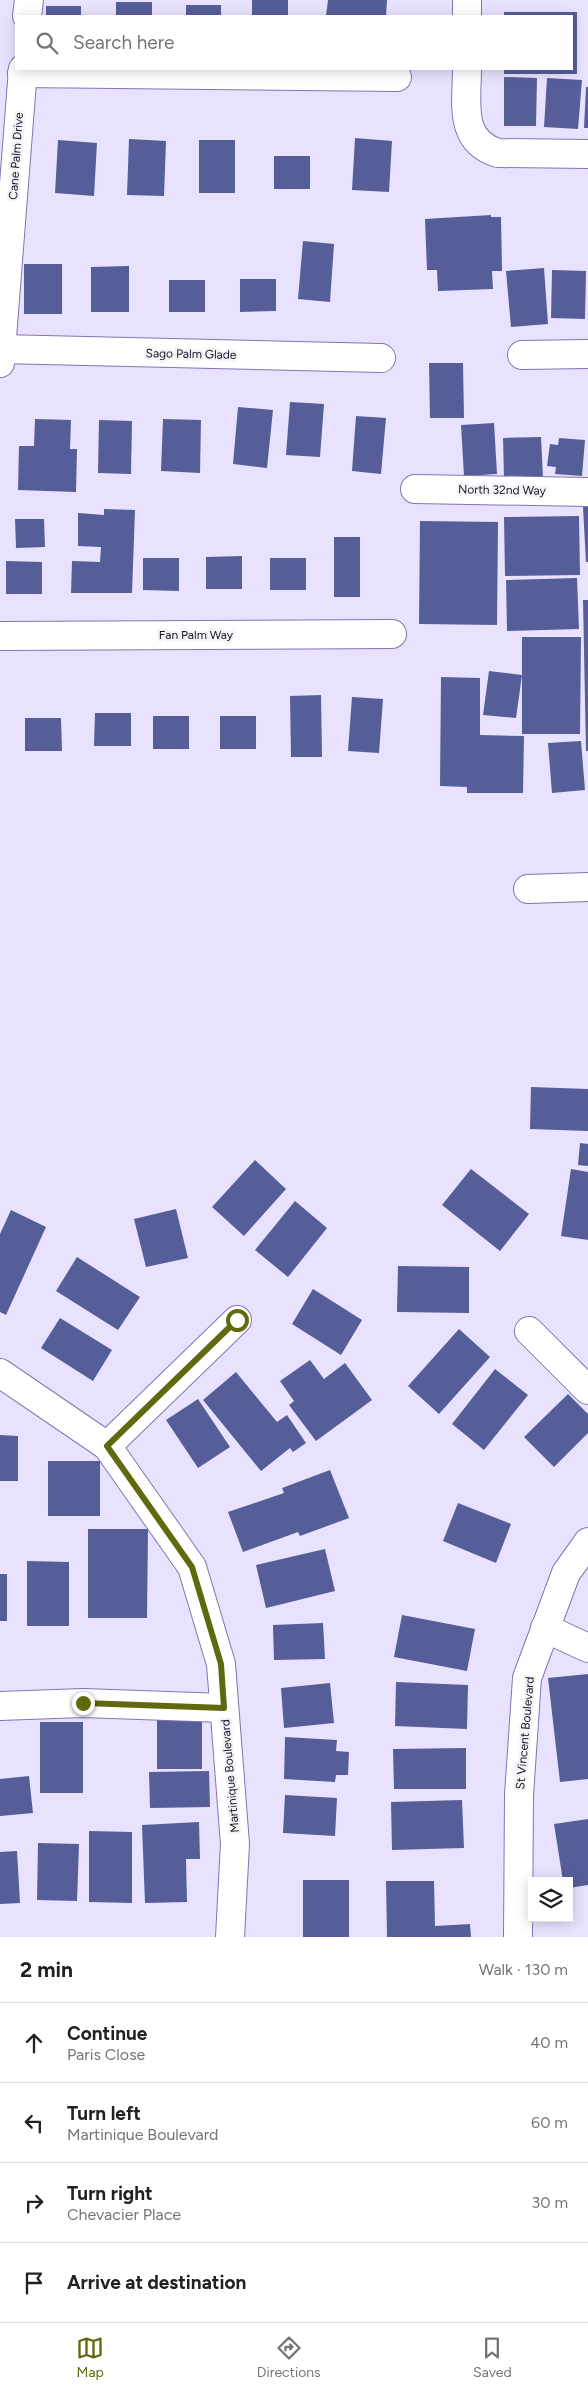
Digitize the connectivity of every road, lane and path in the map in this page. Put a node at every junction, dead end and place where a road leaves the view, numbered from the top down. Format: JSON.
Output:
{"nodes":[{"id":1,"x":29,"y":0,"type":"edge"},
{"id":2,"x":467,"y":0,"type":"edge"},
{"id":3,"x":27,"y":15,"type":"edge"},
{"id":4,"x":467,"y":15,"type":"edge"},
{"id":5,"x":467,"y":70,"type":"edge"},
{"id":6,"x":22,"y":71,"type":"edge"},
{"id":7,"x":397,"y":78,"type":"dead end"},
{"id":8,"x":588,"y":154,"type":"edge"},
{"id":9,"x":588,"y":354,"type":"edge"},
{"id":10,"x":522,"y":355,"type":"dead end"},
{"id":11,"x":1,"y":356,"type":"edge"},
{"id":12,"x":381,"y":358,"type":"dead end"},
{"id":13,"x":416,"y":489,"type":"dead end"},
{"id":14,"x":588,"y":492,"type":"edge"},
{"id":15,"x":392,"y":634,"type":"dead end"},
{"id":16,"x":0,"y":636,"type":"edge"},
{"id":17,"x":588,"y":887,"type":"edge"},
{"id":18,"x":528,"y":889,"type":"dead end"},
{"id":19,"x":237,"y":1320,"type":"dead end"},
{"id":20,"x":529,"y":1331,"type":"dead end"},
{"id":21,"x":0,"y":1373,"type":"edge"},
{"id":22,"x":588,"y":1390,"type":"edge"},
{"id":23,"x":107,"y":1446,"type":"junction"},
{"id":24,"x":588,"y":1542,"type":"edge"},
{"id":25,"x":545,"y":1628,"type":"junction"},
{"id":26,"x":588,"y":1648,"type":"edge"},
{"id":27,"x":0,"y":1706,"type":"edge"},
{"id":28,"x":224,"y":1708,"type":"junction"},
{"id":29,"x":230,"y":1937,"type":"edge"},
{"id":30,"x":518,"y":1937,"type":"edge"}],
"edges":[{"from":1,"to":3,"type":"street"},
{"from":2,"to":4,"type":"street"},
{"from":5,"to":8,"type":"street"},
{"from":6,"to":7,"type":"street"},
{"from":6,"to":11,"type":"street","name":"Cane Palm Drive"},
{"from":9,"to":10,"type":"street"},
{"from":11,"to":12,"type":"street","name":"Sago Palm Glade"},
{"from":13,"to":14,"type":"street","name":"North 32nd Way"},
{"from":15,"to":16,"type":"street","name":"Fan Palm Way"},
{"from":17,"to":18,"type":"street"},
{"from":19,"to":23,"type":"street"},
{"from":20,"to":22,"type":"street"},
{"from":21,"to":23,"type":"street","name":"Martinique Boulevard"},
{"from":23,"to":28,"type":"street","name":"Martinique Boulevard"},
{"from":24,"to":25,"type":"street","name":"St Vincent Boulevard"},
{"from":25,"to":26,"type":"street"},
{"from":25,"to":30,"type":"street","name":"St Vincent Boulevard"},
{"from":27,"to":28,"type":"street"},
{"from":28,"to":29,"type":"street","name":"Martinique Boulevard"}]}
